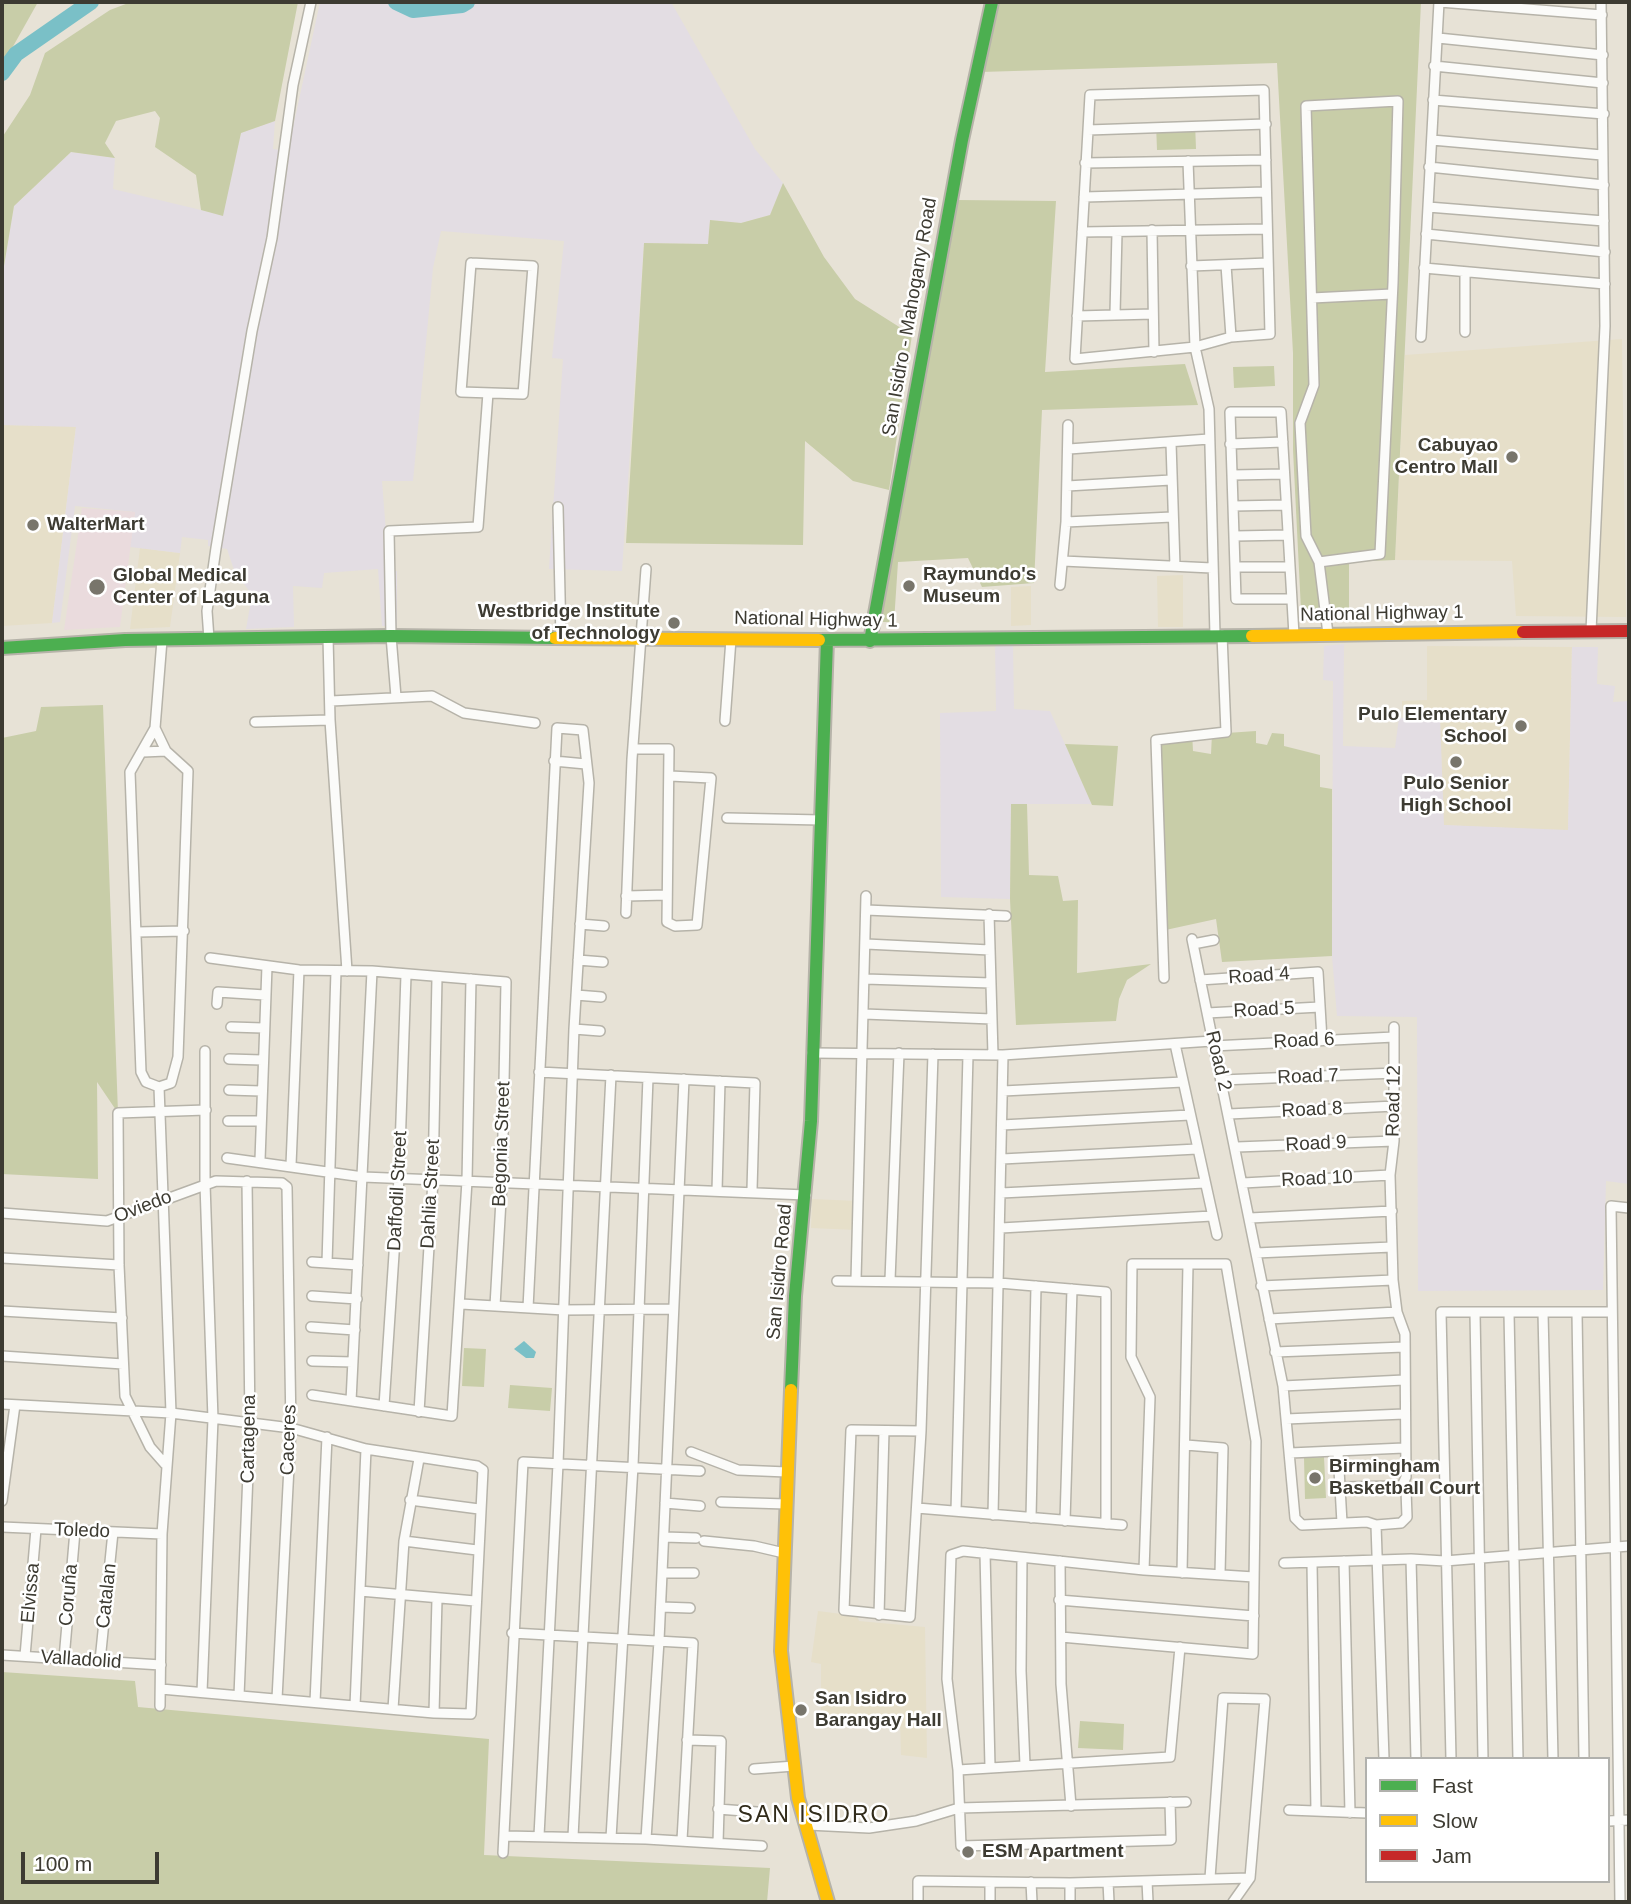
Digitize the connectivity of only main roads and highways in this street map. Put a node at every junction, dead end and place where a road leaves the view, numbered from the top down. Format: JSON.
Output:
{"nodes":[{"id":1,"x":992,"y":2,"type":"edge"},
{"id":2,"x":1629,"y":631,"type":"edge"},
{"id":3,"x":827,"y":640,"type":"junction"},
{"id":4,"x":870,"y":641,"type":"junction"},
{"id":5,"x":2,"y":648,"type":"edge"},
{"id":6,"x":828,"y":1902,"type":"edge"}],
"edges":[{"from":1,"to":4,"type":"main road","name":"San Isidro - Mahogany Road"},
{"from":2,"to":4,"type":"main road","name":"National Highway 1"},
{"from":3,"to":4,"type":"main road","name":"National Highway 1"},
{"from":3,"to":5,"type":"main road","name":"National Highway 1"},
{"from":3,"to":6,"type":"main road","name":"San Isidro Road"}]}
